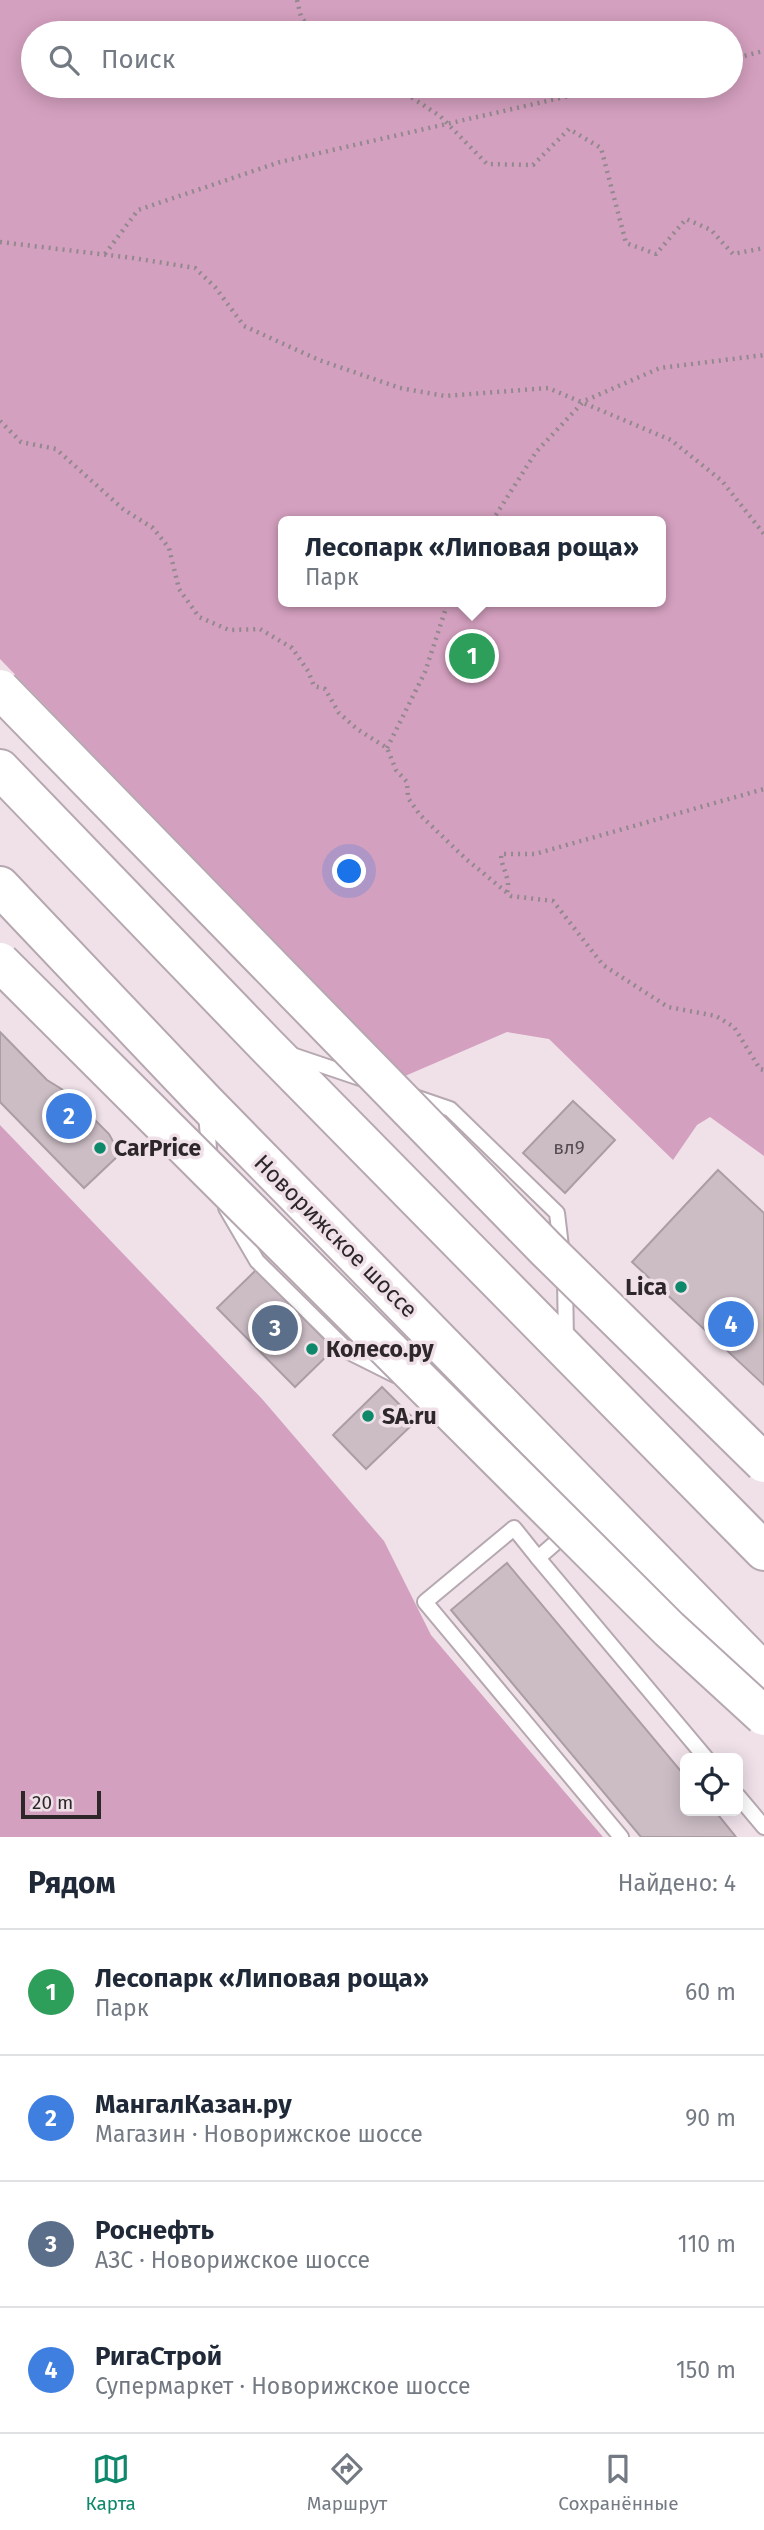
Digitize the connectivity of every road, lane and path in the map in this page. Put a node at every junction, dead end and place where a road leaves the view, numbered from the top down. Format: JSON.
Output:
{"nodes":[{"id":1,"x":297,"y":0,"type":"edge"},
{"id":2,"x":304,"y":21,"type":"edge"},
{"id":3,"x":764,"y":51,"type":"edge"},
{"id":4,"x":743,"y":56,"type":"edge"},
{"id":5,"x":412,"y":98,"type":"edge"},
{"id":6,"x":561,"y":98,"type":"edge"},
{"id":7,"x":447,"y":124,"type":"junction"},
{"id":8,"x":0,"y":242,"type":"edge"},
{"id":9,"x":764,"y":248,"type":"edge"},
{"id":10,"x":105,"y":254,"type":"junction"},
{"id":11,"x":764,"y":355,"type":"edge"},
{"id":12,"x":584,"y":401,"type":"junction"},
{"id":13,"x":0,"y":421,"type":"edge"},
{"id":14,"x":495,"y":516,"type":"edge"},
{"id":15,"x":764,"y":534,"type":"edge"},
{"id":16,"x":446,"y":607,"type":"edge"},
{"id":17,"x":0,"y":688,"type":"edge"},
{"id":18,"x":387,"y":748,"type":"junction"},
{"id":19,"x":0,"y":769,"type":"edge"},
{"id":20,"x":764,"y":789,"type":"edge"},
{"id":21,"x":0,"y":886,"type":"edge"},
{"id":22,"x":507,"y":892,"type":"junction"},
{"id":23,"x":0,"y":962,"type":"edge"},
{"id":24,"x":266,"y":1045,"type":"junction"},
{"id":25,"x":764,"y":1070,"type":"edge"},
{"id":26,"x":205,"y":1102,"type":"junction"},
{"id":27,"x":566,"y":1350,"type":"junction"},
{"id":28,"x":511,"y":1414,"type":"junction"},
{"id":29,"x":764,"y":1464,"type":"edge"},
{"id":30,"x":590,"y":1511,"type":"junction"},
{"id":31,"x":764,"y":1551,"type":"edge"},
{"id":32,"x":538,"y":1558,"type":"junction"},
{"id":33,"x":716,"y":1626,"type":"junction"},
{"id":34,"x":764,"y":1673,"type":"edge"},
{"id":35,"x":764,"y":1685,"type":"edge"},
{"id":36,"x":764,"y":1716,"type":"edge"},
{"id":37,"x":702,"y":1753,"type":"edge"},
{"id":38,"x":743,"y":1802,"type":"edge"},
{"id":39,"x":764,"y":1827,"type":"edge"},
{"id":40,"x":621,"y":1837,"type":"edge"}],
"edges":[{"from":1,"to":2,"type":"path"},
{"from":3,"to":4,"type":"path"},
{"from":5,"to":7,"type":"path"},
{"from":6,"to":7,"type":"path"},
{"from":7,"to":9,"type":"path"},
{"from":7,"to":10,"type":"path"},
{"from":8,"to":10,"type":"path"},
{"from":10,"to":12,"type":"path"},
{"from":11,"to":12,"type":"path"},
{"from":12,"to":14,"type":"path"},
{"from":12,"to":15,"type":"path"},
{"from":13,"to":18,"type":"path"},
{"from":16,"to":18,"type":"path"},
{"from":17,"to":29,"type":"highway","bridge":true},
{"from":18,"to":22,"type":"path"},
{"from":19,"to":24,"type":"highway"},
{"from":20,"to":22,"type":"path"},
{"from":21,"to":26,"type":"highway","name":"Новорижское шоссе"},
{"from":22,"to":25,"type":"path"},
{"from":23,"to":36,"type":"highway","bridge":true},
{"from":24,"to":27,"type":"highway"},
{"from":24,"to":27,"type":"lane"},
{"from":26,"to":28,"type":"highway","name":"Новорижское шоссе"},
{"from":26,"to":28,"type":"lane"},
{"from":27,"to":31,"type":"highway"},
{"from":28,"to":30,"type":"highway","name":"Новорижское шоссе"},
{"from":30,"to":32,"type":"lane"},
{"from":30,"to":33,"type":"highway","name":"Новорижское шоссе"},
{"from":32,"to":37,"type":"lane"},
{"from":32,"to":40,"type":"lane"},
{"from":33,"to":34,"type":"highway","name":"Новорижское шоссе"},
{"from":33,"to":35,"type":"highway"},
{"from":38,"to":39,"type":"lane"}]}
